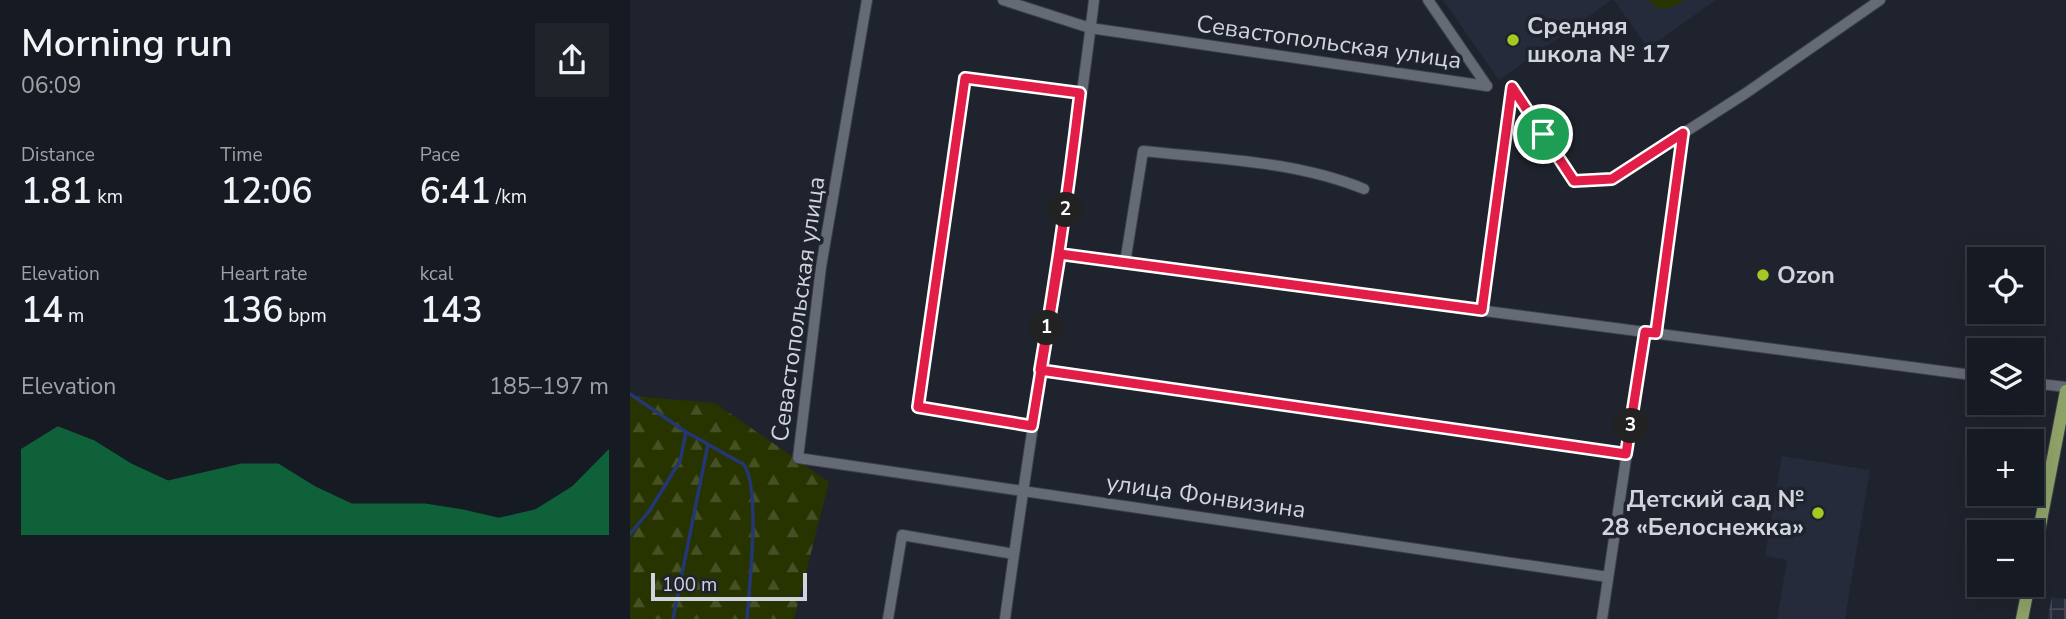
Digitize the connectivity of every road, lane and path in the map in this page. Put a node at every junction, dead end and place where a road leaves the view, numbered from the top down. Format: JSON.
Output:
{"nodes":[{"id":1,"x":867,"y":0,"type":"edge"},
{"id":2,"x":1003,"y":0,"type":"edge"},
{"id":3,"x":1094,"y":0,"type":"edge"},
{"id":4,"x":1428,"y":0,"type":"edge"},
{"id":5,"x":1880,"y":0,"type":"edge"},
{"id":6,"x":1090,"y":28,"type":"junction"},
{"id":7,"x":1080,"y":93,"type":"junction"},
{"id":8,"x":1683,"y":133,"type":"junction"},
{"id":9,"x":1364,"y":189,"type":"dead end"},
{"id":10,"x":1060,"y":254,"type":"junction"},
{"id":11,"x":1125,"y":263,"type":"junction"},
{"id":12,"x":1482,"y":310,"type":"junction"},
{"id":13,"x":1651,"y":332,"type":"junction"},
{"id":14,"x":1040,"y":370,"type":"junction"},
{"id":15,"x":1967,"y":374,"type":"edge"},
{"id":16,"x":2044,"y":385,"type":"edge"},
{"id":17,"x":2066,"y":389,"type":"edge"},
{"id":18,"x":1032,"y":426,"type":"junction"},
{"id":19,"x":1626,"y":454,"type":"junction"},
{"id":20,"x":798,"y":457,"type":"joint"},
{"id":21,"x":1023,"y":491,"type":"junction"},
{"id":22,"x":2041,"y":520,"type":"edge"},
{"id":23,"x":1014,"y":554,"type":"junction"},
{"id":24,"x":1608,"y":577,"type":"junction"},
{"id":25,"x":2026,"y":597,"type":"edge"},
{"id":26,"x":888,"y":619,"type":"edge"},
{"id":27,"x":1005,"y":619,"type":"edge"},
{"id":28,"x":1602,"y":619,"type":"edge"},
{"id":29,"x":2022,"y":619,"type":"edge"}],
"edges":[{"from":1,"to":20,"type":"street","name":"Севастопольская улица"},
{"from":2,"to":6,"type":"street","name":"Севастопольская улица"},
{"from":3,"to":6,"type":"street"},
{"from":4,"to":6,"type":"street","name":"Севастопольская улица"},
{"from":5,"to":8,"type":"street"},
{"from":6,"to":7,"type":"street"},
{"from":7,"to":10,"type":"street"},
{"from":7,"to":18,"type":"street"},
{"from":8,"to":12,"type":"street"},
{"from":8,"to":13,"type":"street"},
{"from":9,"to":11,"type":"street"},
{"from":10,"to":11,"type":"street"},
{"from":10,"to":14,"type":"street"},
{"from":11,"to":12,"type":"street"},
{"from":12,"to":13,"type":"street"},
{"from":13,"to":15,"type":"street"},
{"from":13,"to":19,"type":"street"},
{"from":14,"to":18,"type":"street"},
{"from":14,"to":19,"type":"street"},
{"from":16,"to":17,"type":"street"},
{"from":17,"to":22,"type":"main road"},
{"from":18,"to":21,"type":"street"},
{"from":19,"to":24,"type":"street"},
{"from":20,"to":21,"type":"street","name":"улица Фонвизина"},
{"from":21,"to":23,"type":"street"},
{"from":21,"to":24,"type":"street","name":"улица Фонвизина"},
{"from":23,"to":26,"type":"street"},
{"from":23,"to":27,"type":"street"},
{"from":24,"to":28,"type":"street"},
{"from":25,"to":29,"type":"main road"}]}
